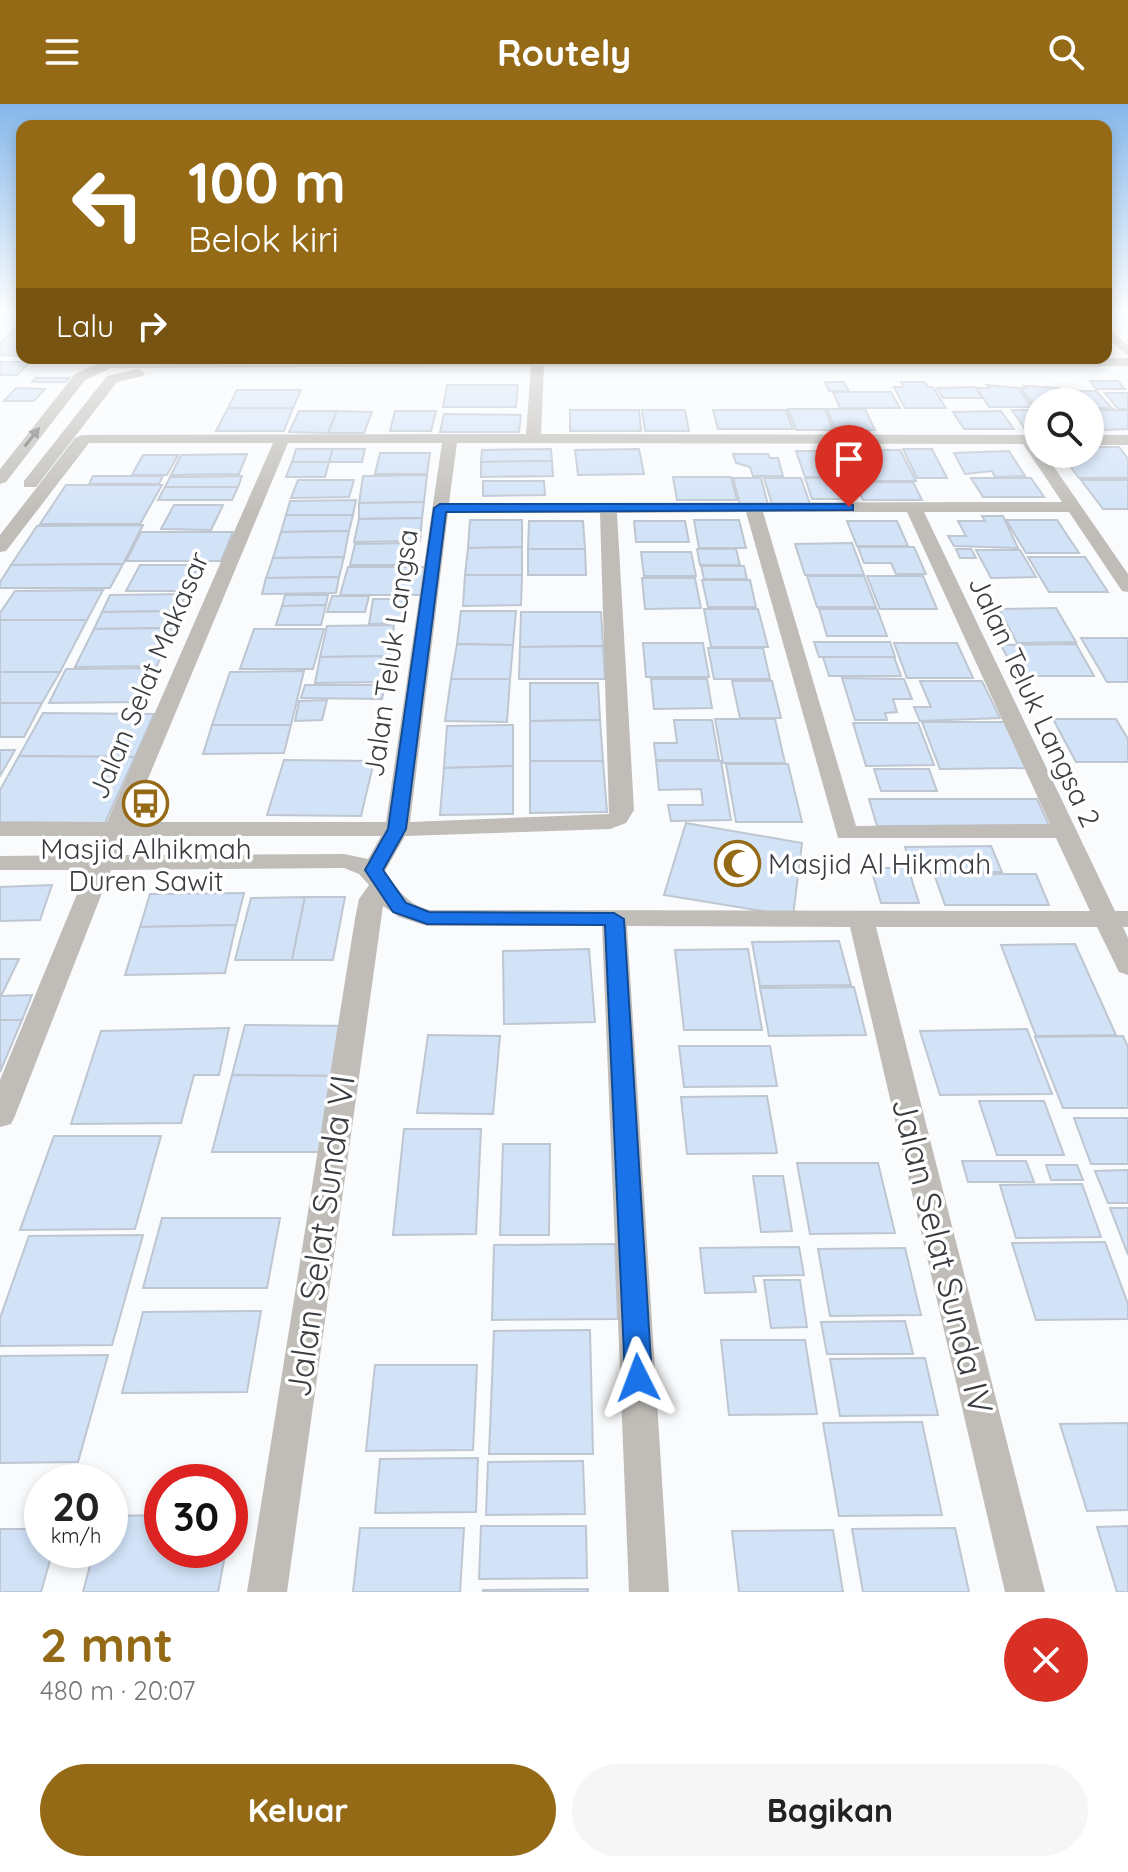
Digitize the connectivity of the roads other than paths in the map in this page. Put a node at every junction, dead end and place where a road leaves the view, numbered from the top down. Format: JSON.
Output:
{"nodes":[{"id":1,"x":79,"y":378,"type":"edge"},
{"id":2,"x":113,"y":378,"type":"edge"},
{"id":3,"x":537,"y":378,"type":"edge"},
{"id":4,"x":283,"y":437,"type":"junction"},
{"id":5,"x":450,"y":437,"type":"junction"},
{"id":6,"x":533,"y":437,"type":"junction"},
{"id":7,"x":1024,"y":440,"type":"edge"},
{"id":8,"x":1104,"y":440,"type":"edge"},
{"id":9,"x":1128,"y":440,"type":"edge"},
{"id":10,"x":1049,"y":468,"type":"edge"},
{"id":11,"x":0,"y":481,"type":"edge"},
{"id":12,"x":30,"y":484,"type":"junction"},
{"id":13,"x":48,"y":485,"type":"junction"},
{"id":14,"x":913,"y":507,"type":"junction"},
{"id":15,"x":1072,"y":507,"type":"junction"},
{"id":16,"x":440,"y":508,"type":"junction"},
{"id":17,"x":608,"y":508,"type":"junction"},
{"id":18,"x":753,"y":508,"type":"junction"},
{"id":19,"x":0,"y":547,"type":"edge"},
{"id":20,"x":1128,"y":587,"type":"edge"},
{"id":21,"x":116,"y":828,"type":"junction"},
{"id":22,"x":0,"y":829,"type":"edge"},
{"id":23,"x":397,"y":829,"type":"junction"},
{"id":24,"x":1065,"y":831,"type":"junction"},
{"id":25,"x":103,"y":862,"type":"junction"},
{"id":26,"x":0,"y":863,"type":"edge"},
{"id":27,"x":378,"y":877,"type":"junction"},
{"id":28,"x":614,"y":919,"type":"junction"},
{"id":29,"x":861,"y":919,"type":"junction"},
{"id":30,"x":1117,"y":919,"type":"edge"},
{"id":31,"x":1128,"y":966,"type":"edge"},
{"id":32,"x":0,"y":1116,"type":"edge"},
{"id":33,"x":267,"y":1592,"type":"edge"},
{"id":34,"x":649,"y":1592,"type":"edge"},
{"id":35,"x":1025,"y":1592,"type":"edge"}],
"edges":[{"from":11,"to":1,"type":"street","one_way":true},
{"from":2,"to":12,"type":"street"},
{"from":3,"to":6,"type":"street"},
{"from":4,"to":5,"type":"street"},
{"from":4,"to":13,"type":"street"},
{"from":4,"to":21,"type":"street","name":"Jalan Selat Makasar"},
{"from":5,"to":6,"type":"street"},
{"from":5,"to":16,"type":"street","name":"Jalan Teluk Langsa"},
{"from":6,"to":7,"type":"street"},
{"from":8,"to":9,"type":"street"},
{"from":10,"to":15,"type":"street"},
{"from":11,"to":12,"type":"street"},
{"from":12,"to":13,"type":"street"},
{"from":13,"to":19,"type":"street"},
{"from":14,"to":15,"type":"street"},
{"from":14,"to":18,"type":"street"},
{"from":14,"to":24,"type":"street","name":"Jalan Teluk Langsa 2"},
{"from":15,"to":20,"type":"street"},
{"from":16,"to":17,"type":"street"},
{"from":16,"to":23,"type":"street","name":"Jalan Teluk Langsa"},
{"from":17,"to":18,"type":"street"},
{"from":17,"to":23,"type":"street"},
{"from":18,"to":24,"type":"street"},
{"from":21,"to":22,"type":"street"},
{"from":21,"to":23,"type":"street"},
{"from":21,"to":25,"type":"street","name":"Jalan Selat Makasar"},
{"from":23,"to":27,"type":"street","name":"Jalan Teluk Langsa"},
{"from":24,"to":30,"type":"street","name":"Jalan Teluk Langsa 2"},
{"from":25,"to":26,"type":"street"},
{"from":25,"to":27,"type":"street"},
{"from":25,"to":32,"type":"street","name":"Jalan Selat Makasar"},
{"from":27,"to":28,"type":"street"},
{"from":27,"to":33,"type":"street","name":"Jalan Selat Sunda VI"},
{"from":28,"to":29,"type":"street"},
{"from":28,"to":34,"type":"street"},
{"from":29,"to":30,"type":"street"},
{"from":29,"to":35,"type":"street","name":"Jalan Selat Sunda IV"},
{"from":30,"to":31,"type":"street","name":"Jalan Teluk Langsa 2"}]}
